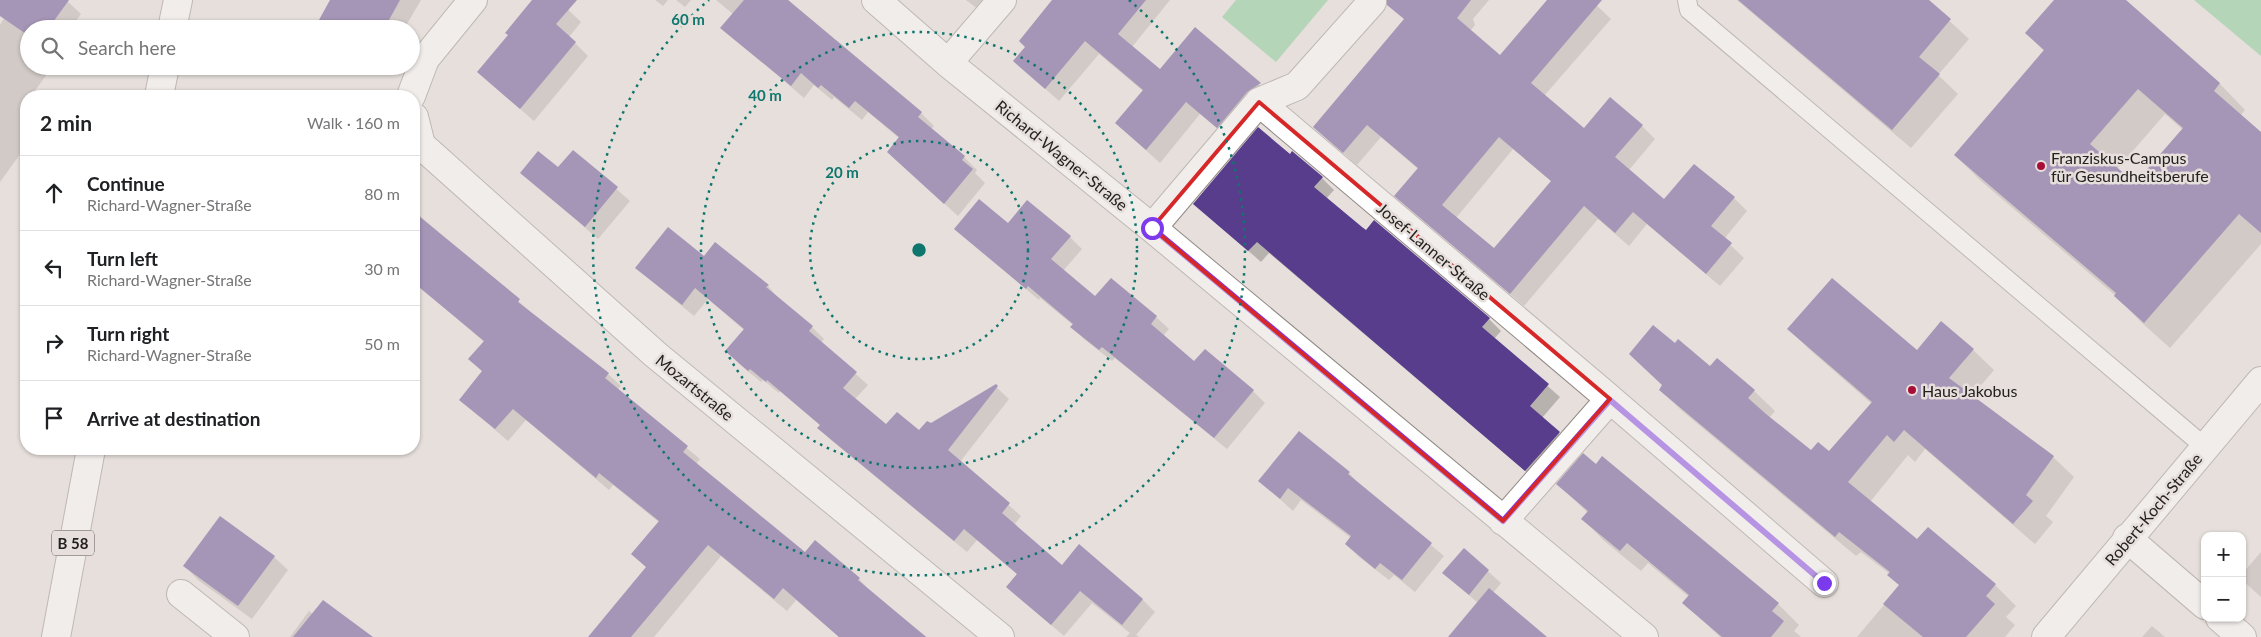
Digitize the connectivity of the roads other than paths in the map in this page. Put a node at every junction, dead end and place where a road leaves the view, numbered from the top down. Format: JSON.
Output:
{"nodes":[{"id":1,"x":178,"y":0,"type":"edge"},
{"id":2,"x":473,"y":0,"type":"edge"},
{"id":3,"x":876,"y":0,"type":"edge"},
{"id":4,"x":1002,"y":0,"type":"edge"},
{"id":5,"x":1370,"y":0,"type":"edge"},
{"id":6,"x":1686,"y":0,"type":"edge"},
{"id":7,"x":174,"y":20,"type":"edge"},
{"id":8,"x":948,"y":63,"type":"junction"},
{"id":9,"x":420,"y":71,"type":"edge"},
{"id":10,"x":163,"y":75,"type":"edge"},
{"id":11,"x":419,"y":75,"type":"edge"},
{"id":12,"x":160,"y":90,"type":"edge"},
{"id":13,"x":412,"y":90,"type":"edge"},
{"id":14,"x":1259,"y":102,"type":"junction"},
{"id":15,"x":420,"y":141,"type":"edge"},
{"id":16,"x":1152,"y":228,"type":"junction"},
{"id":17,"x":2261,"y":381,"type":"edge"},
{"id":18,"x":1610,"y":400,"type":"junction"},
{"id":19,"x":2205,"y":448,"type":"junction"},
{"id":20,"x":90,"y":455,"type":"edge"},
{"id":21,"x":1503,"y":521,"type":"junction"},
{"id":22,"x":2127,"y":538,"type":"junction"},
{"id":23,"x":1824,"y":583,"type":"dead end"},
{"id":24,"x":181,"y":594,"type":"dead end"},
{"id":25,"x":2201,"y":602,"type":"edge"},
{"id":26,"x":2225,"y":622,"type":"edge"},
{"id":27,"x":56,"y":637,"type":"edge"},
{"id":28,"x":235,"y":637,"type":"edge"},
{"id":29,"x":1000,"y":637,"type":"edge"},
{"id":30,"x":1644,"y":637,"type":"edge"},
{"id":31,"x":2046,"y":637,"type":"edge"},
{"id":32,"x":2242,"y":637,"type":"edge"}],
"edges":[{"from":1,"to":7,"type":"street"},
{"from":2,"to":9,"type":"street"},
{"from":3,"to":8,"type":"street","name":"Richard-Wagner-Straße"},
{"from":4,"to":8,"type":"street"},
{"from":5,"to":14,"type":"street"},
{"from":6,"to":19,"type":"lane"},
{"from":8,"to":16,"type":"street","name":"Richard-Wagner-Straße"},
{"from":10,"to":12,"type":"street"},
{"from":11,"to":13,"type":"street"},
{"from":14,"to":16,"type":"street"},
{"from":14,"to":18,"type":"street","name":"Josef-Lanner-Straße"},
{"from":15,"to":29,"type":"street","name":"Mozartstraße"},
{"from":16,"to":21,"type":"street","name":"Richard-Wagner-Straße"},
{"from":17,"to":19,"type":"street","name":"Robert-Koch-Straße"},
{"from":18,"to":21,"type":"street"},
{"from":18,"to":23,"type":"street"},
{"from":19,"to":22,"type":"street","name":"Robert-Koch-Straße"},
{"from":20,"to":27,"type":"street","number":"B 58"},
{"from":21,"to":30,"type":"street","name":"Richard-Wagner-Straße"},
{"from":22,"to":25,"type":"street"},
{"from":22,"to":31,"type":"street","name":"Robert-Koch-Straße"},
{"from":24,"to":28,"type":"street"},
{"from":26,"to":32,"type":"street"}]}
